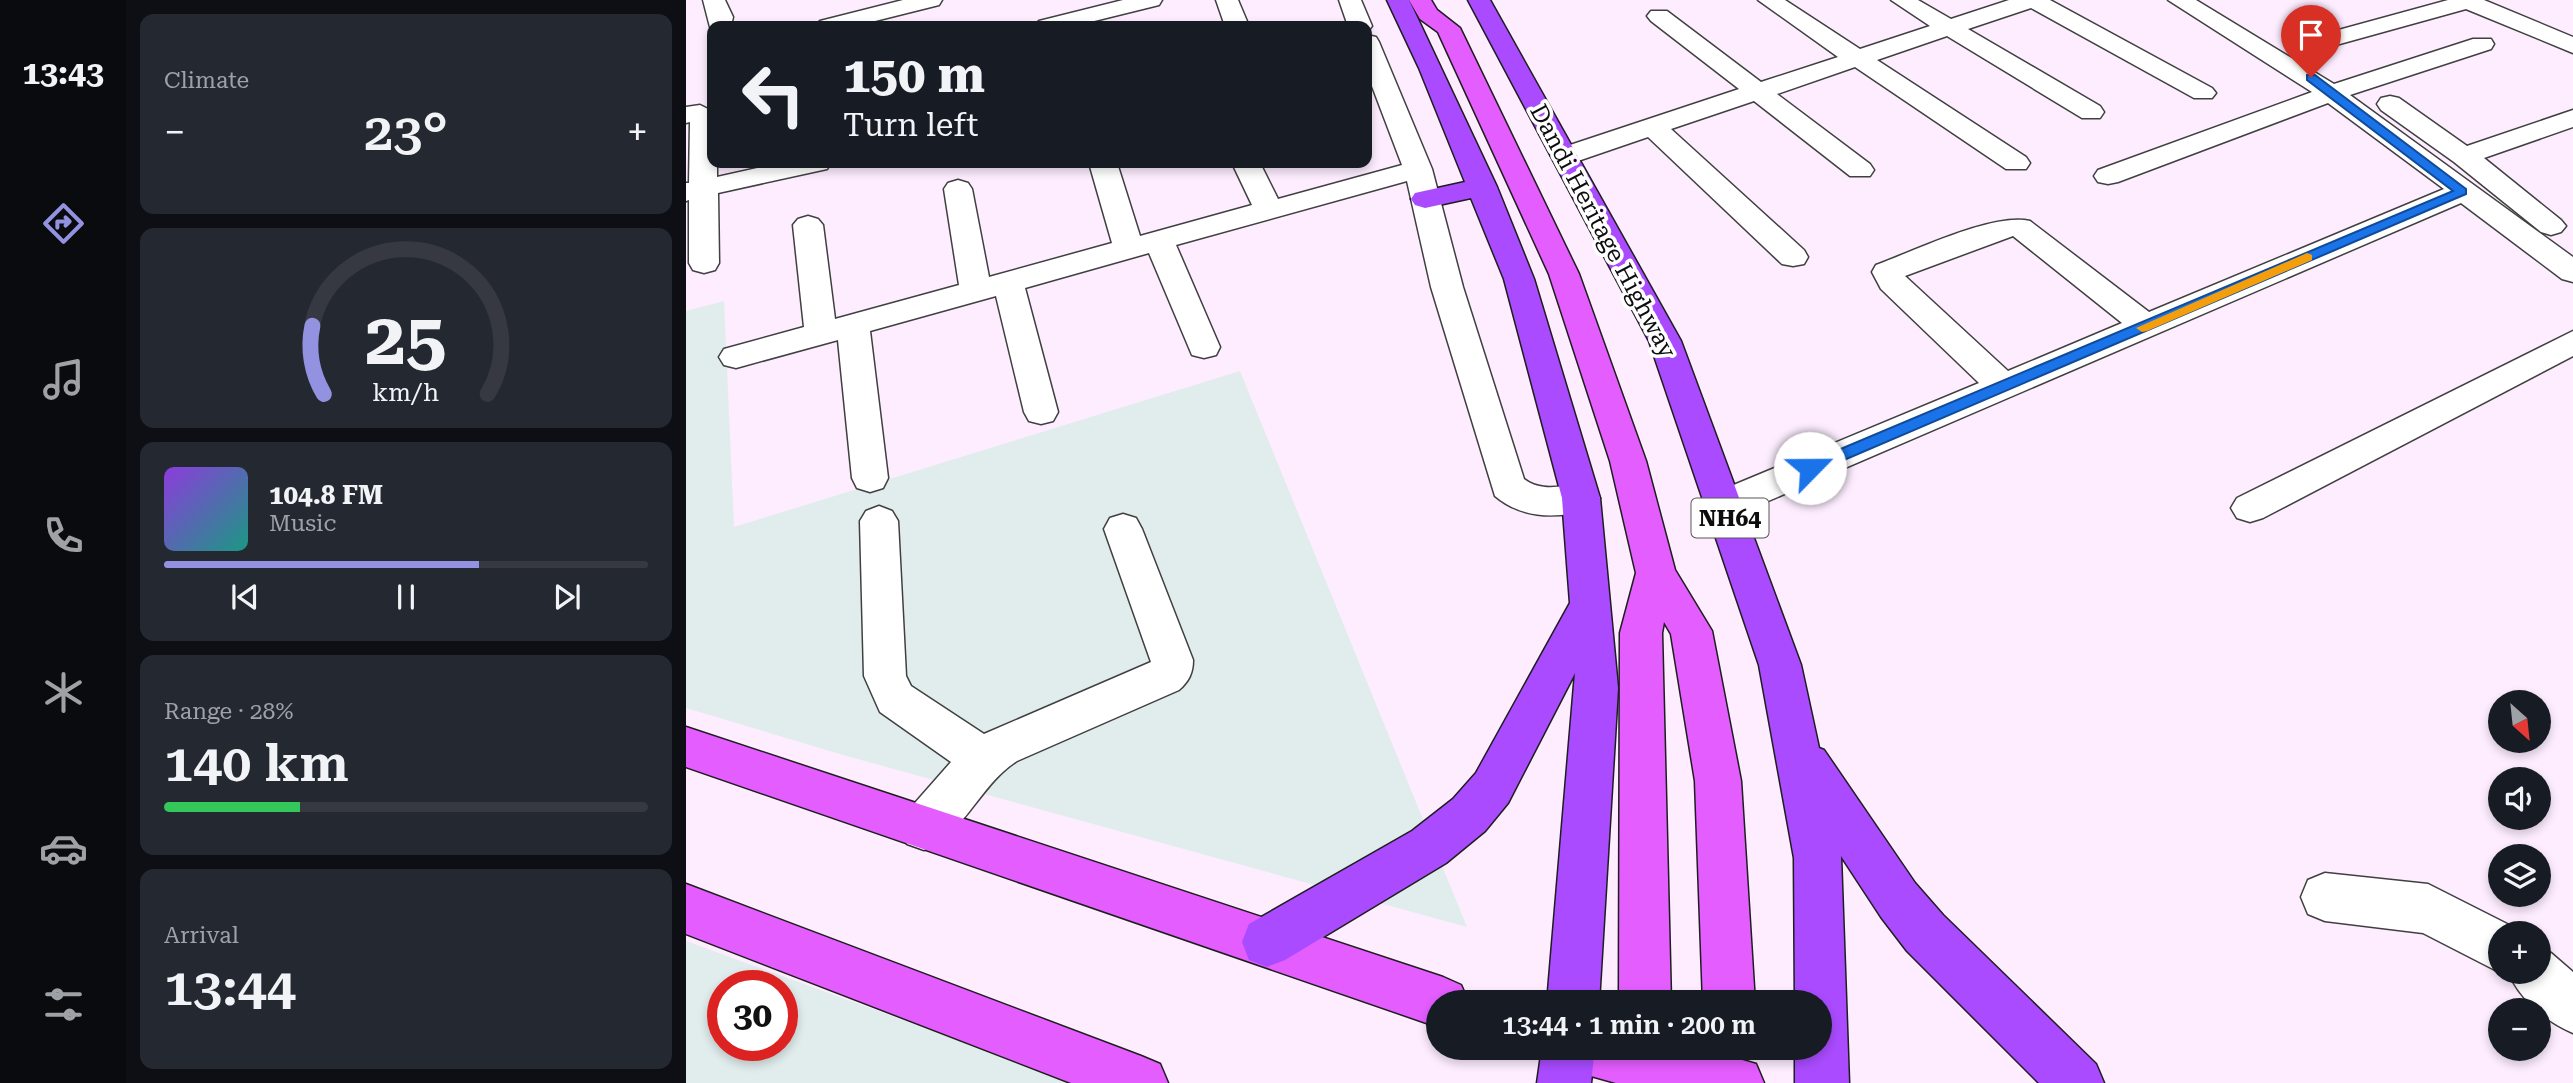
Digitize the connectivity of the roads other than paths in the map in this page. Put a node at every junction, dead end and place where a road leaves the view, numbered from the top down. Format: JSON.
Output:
{"nodes":[{"id":1,"x":714,"y":0,"type":"edge"},
{"id":2,"x":932,"y":0,"type":"edge"},
{"id":3,"x":1151,"y":0,"type":"edge"},
{"id":4,"x":1227,"y":0,"type":"edge"},
{"id":5,"x":1350,"y":0,"type":"edge"},
{"id":6,"x":1398,"y":0,"type":"edge"},
{"id":7,"x":1420,"y":0,"type":"edge"},
{"id":8,"x":1479,"y":0,"type":"edge"},
{"id":9,"x":1769,"y":0,"type":"edge"},
{"id":10,"x":1902,"y":0,"type":"edge"},
{"id":11,"x":2033,"y":0,"type":"edge"},
{"id":12,"x":2179,"y":0,"type":"edge"},
{"id":13,"x":2213,"y":0,"type":"edge"},
{"id":14,"x":2466,"y":1,"type":"edge"},
{"id":15,"x":1446,"y":14,"type":"edge"},
{"id":16,"x":1659,"y":16,"type":"dead end"},
{"id":17,"x":720,"y":21,"type":"edge"},
{"id":18,"x":848,"y":21,"type":"edge"},
{"id":19,"x":1072,"y":21,"type":"edge"},
{"id":20,"x":1235,"y":21,"type":"edge"},
{"id":21,"x":1358,"y":21,"type":"edge"},
{"id":22,"x":1949,"y":28,"type":"junction"},
{"id":23,"x":2482,"y":44,"type":"dead end"},
{"id":24,"x":2573,"y":46,"type":"edge"},
{"id":25,"x":2300,"y":48,"type":"junction"},
{"id":26,"x":1372,"y":55,"type":"edge"},
{"id":27,"x":1858,"y":59,"type":"junction"},
{"id":28,"x":2359,"y":83,"type":"junction"},
{"id":29,"x":1758,"y":92,"type":"junction"},
{"id":30,"x":2334,"y":92,"type":"junction"},
{"id":31,"x":2203,"y":93,"type":"dead end"},
{"id":32,"x":2091,"y":112,"type":"dead end"},
{"id":33,"x":686,"y":115,"type":"edge"},
{"id":34,"x":2573,"y":118,"type":"edge"},
{"id":35,"x":1653,"y":127,"type":"junction"},
{"id":36,"x":1565,"y":156,"type":"junction"},
{"id":37,"x":2464,"y":156,"type":"junction"},
{"id":38,"x":2016,"y":163,"type":"dead end"},
{"id":39,"x":790,"y":168,"type":"edge"},
{"id":40,"x":1105,"y":168,"type":"edge"},
{"id":41,"x":1249,"y":168,"type":"edge"},
{"id":42,"x":1860,"y":170,"type":"dead end"},
{"id":43,"x":2108,"y":176,"type":"dead end"},
{"id":44,"x":1422,"y":184,"type":"junction"},
{"id":45,"x":1483,"y":187,"type":"junction"},
{"id":46,"x":958,"y":189,"type":"dead end"},
{"id":47,"x":694,"y":191,"type":"edge"},
{"id":48,"x":2462,"y":192,"type":"junction"},
{"id":49,"x":1269,"y":210,"type":"junction"},
{"id":50,"x":808,"y":225,"type":"dead end"},
{"id":51,"x":1159,"y":240,"type":"junction"},
{"id":52,"x":2573,"y":243,"type":"edge"},
{"id":53,"x":1129,"y":249,"type":"junction"},
{"id":54,"x":1793,"y":257,"type":"dead end"},
{"id":55,"x":704,"y":263,"type":"dead end"},
{"id":56,"x":2573,"y":272,"type":"edge"},
{"id":57,"x":1008,"y":282,"type":"junction"},
{"id":58,"x":976,"y":291,"type":"junction"},
{"id":59,"x":853,"y":325,"type":"junction"},
{"id":60,"x":2146,"y":326,"type":"junction"},
{"id":61,"x":821,"y":334,"type":"junction"},
{"id":62,"x":2573,"y":342,"type":"edge"},
{"id":63,"x":1204,"y":348,"type":"dead end"},
{"id":64,"x":736,"y":357,"type":"dead end"},
{"id":65,"x":2003,"y":386,"type":"junction"},
{"id":66,"x":1041,"y":412,"type":"dead end"},
{"id":67,"x":870,"y":478,"type":"dead end"},
{"id":68,"x":1581,"y":498,"type":"junction"},
{"id":69,"x":1725,"y":504,"type":"junction"},
{"id":70,"x":2250,"y":508,"type":"dead end"},
{"id":71,"x":879,"y":521,"type":"dead end"},
{"id":72,"x":1123,"y":529,"type":"dead end"},
{"id":73,"x":1656,"y":573,"type":"junction"},
{"id":74,"x":1590,"y":604,"type":"junction"},
{"id":75,"x":686,"y":747,"type":"edge"},
{"id":76,"x":1797,"y":749,"type":"junction"},
{"id":77,"x":983,"y":758,"type":"junction"},
{"id":78,"x":925,"y":828,"type":"junction"},
{"id":79,"x":2325,"y":897,"type":"dead end"},
{"id":80,"x":686,"y":909,"type":"edge"},
{"id":81,"x":2488,"y":941,"type":"edge"},
{"id":82,"x":1267,"y":942,"type":"junction"},
{"id":83,"x":2547,"y":984,"type":"edge"},
{"id":84,"x":1574,"y":990,"type":"edge"},
{"id":85,"x":1645,"y":990,"type":"edge"},
{"id":86,"x":1728,"y":990,"type":"edge"},
{"id":87,"x":1426,"y":997,"type":"edge"},
{"id":88,"x":2573,"y":1007,"type":"edge"},
{"id":89,"x":1567,"y":1060,"type":"edge"},
{"id":90,"x":1625,"y":1060,"type":"edge"},
{"id":91,"x":1645,"y":1065,"type":"edge"},
{"id":92,"x":1733,"y":1074,"type":"edge"},
{"id":93,"x":1142,"y":1083,"type":"edge"},
{"id":94,"x":1564,"y":1083,"type":"edge"},
{"id":95,"x":1822,"y":1083,"type":"edge"},
{"id":96,"x":2077,"y":1083,"type":"edge"}],
"edges":[{"from":1,"to":17,"type":"street"},
{"from":2,"to":18,"type":"street"},
{"from":3,"to":19,"type":"street"},
{"from":4,"to":20,"type":"street"},
{"from":5,"to":21,"type":"street"},
{"from":6,"to":45,"type":"highway"},
{"from":7,"to":15,"type":"main road"},
{"from":8,"to":36,"type":"highway","name":"Dandi Heritage Highway","number":"NH64"},
{"from":9,"to":27,"type":"street"},
{"from":10,"to":22,"type":"street"},
{"from":11,"to":22,"type":"street"},
{"from":11,"to":31,"type":"street"},
{"from":12,"to":30,"type":"street"},
{"from":13,"to":25,"type":"street"},
{"from":14,"to":24,"type":"street"},
{"from":14,"to":25,"type":"street"},
{"from":15,"to":73,"type":"main road"},
{"from":16,"to":29,"type":"street"},
{"from":22,"to":27,"type":"street"},
{"from":22,"to":32,"type":"street"},
{"from":23,"to":28,"type":"street"},
{"from":25,"to":28,"type":"street"},
{"from":26,"to":44,"type":"street"},
{"from":27,"to":29,"type":"street"},
{"from":27,"to":38,"type":"street"},
{"from":28,"to":30,"type":"street"},
{"from":28,"to":37,"type":"street"},
{"from":29,"to":35,"type":"street"},
{"from":29,"to":42,"type":"street"},
{"from":30,"to":43,"type":"street"},
{"from":30,"to":48,"type":"street"},
{"from":33,"to":47,"type":"street"},
{"from":34,"to":37,"type":"street"},
{"from":35,"to":36,"type":"street"},
{"from":35,"to":54,"type":"street"},
{"from":36,"to":69,"type":"highway","name":"Dandi Heritage Highway","number":"NH64"},
{"from":37,"to":52,"type":"street"},
{"from":39,"to":47,"type":"street"},
{"from":40,"to":53,"type":"street"},
{"from":41,"to":49,"type":"street"},
{"from":44,"to":45,"type":"highway"},
{"from":44,"to":49,"type":"street"},
{"from":44,"to":68,"type":"street"},
{"from":45,"to":68,"type":"highway"},
{"from":46,"to":58,"type":"street"},
{"from":47,"to":55,"type":"street"},
{"from":48,"to":56,"type":"street"},
{"from":48,"to":60,"type":"street"},
{"from":49,"to":51,"type":"street"},
{"from":50,"to":61,"type":"street"},
{"from":51,"to":53,"type":"street"},
{"from":51,"to":63,"type":"street"},
{"from":53,"to":57,"type":"street"},
{"from":57,"to":58,"type":"street"},
{"from":57,"to":66,"type":"street"},
{"from":58,"to":59,"type":"street"},
{"from":59,"to":61,"type":"street"},
{"from":59,"to":67,"type":"street"},
{"from":60,"to":65,"type":"street"},
{"from":60,"to":65,"type":"street"},
{"from":61,"to":64,"type":"street"},
{"from":62,"to":70,"type":"street"},
{"from":65,"to":69,"type":"street"},
{"from":68,"to":74,"type":"highway"},
{"from":69,"to":76,"type":"highway","name":"Dandi Heritage Highway","number":"NH64"},
{"from":71,"to":77,"type":"street"},
{"from":72,"to":77,"type":"street"},
{"from":73,"to":85,"type":"main road"},
{"from":73,"to":86,"type":"main road"},
{"from":74,"to":82,"type":"highway"},
{"from":74,"to":84,"type":"highway"},
{"from":75,"to":78,"type":"main road"},
{"from":76,"to":95,"type":"highway","name":"Dandi Heritage Highway","number":"NH64"},
{"from":76,"to":96,"type":"highway"},
{"from":77,"to":78,"type":"street"},
{"from":78,"to":82,"type":"main road"},
{"from":79,"to":81,"type":"street"},
{"from":80,"to":93,"type":"main road"},
{"from":82,"to":87,"type":"main road"},
{"from":83,"to":88,"type":"street"},
{"from":89,"to":94,"type":"highway"},
{"from":90,"to":91,"type":"main road"},
{"from":91,"to":92,"type":"main road"}]}
